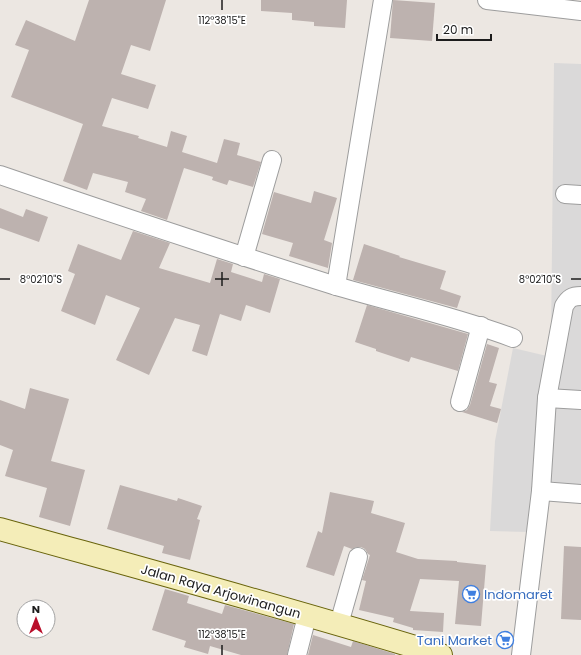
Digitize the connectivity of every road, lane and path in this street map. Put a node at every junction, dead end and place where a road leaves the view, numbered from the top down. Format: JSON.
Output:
{"nodes":[{"id":1,"x":383,"y":0,"type":"edge"},
{"id":2,"x":486,"y":0,"type":"edge"},
{"id":3,"x":581,"y":11,"type":"edge"},
{"id":4,"x":272,"y":160,"type":"dead end"},
{"id":5,"x":0,"y":175,"type":"edge"},
{"id":6,"x":244,"y":257,"type":"junction"},
{"id":7,"x":336,"y":286,"type":"junction"},
{"id":8,"x":581,"y":296,"type":"edge"},
{"id":9,"x":480,"y":326,"type":"junction"},
{"id":10,"x":513,"y":338,"type":"dead end"},
{"id":11,"x":547,"y":398,"type":"junction"},
{"id":12,"x":581,"y":400,"type":"edge"},
{"id":13,"x":460,"y":402,"type":"dead end"},
{"id":14,"x":541,"y":491,"type":"junction"},
{"id":15,"x":581,"y":494,"type":"edge"},
{"id":16,"x":0,"y":529,"type":"edge"},
{"id":17,"x":358,"y":557,"type":"dead end"},
{"id":18,"x":307,"y":616,"type":"junction"},
{"id":19,"x":339,"y":624,"type":"junction"},
{"id":20,"x":397,"y":649,"type":"edge"},
{"id":21,"x":297,"y":655,"type":"edge"},
{"id":22,"x":441,"y":655,"type":"edge"},
{"id":23,"x":521,"y":655,"type":"edge"}],
"edges":[{"from":1,"to":7,"type":"street"},
{"from":2,"to":3,"type":"street"},
{"from":4,"to":6,"type":"street"},
{"from":5,"to":6,"type":"street"},
{"from":6,"to":7,"type":"street"},
{"from":7,"to":9,"type":"street"},
{"from":8,"to":11,"type":"street"},
{"from":9,"to":10,"type":"street"},
{"from":9,"to":13,"type":"street"},
{"from":11,"to":12,"type":"street"},
{"from":11,"to":14,"type":"street"},
{"from":14,"to":15,"type":"street"},
{"from":14,"to":23,"type":"street"},
{"from":16,"to":18,"type":"main road","name":"Jalan Raya Arjowinangun"},
{"from":17,"to":19,"type":"street"},
{"from":18,"to":19,"type":"main road","name":"Jalan Raya Arjowinangun"},
{"from":18,"to":21,"type":"street"},
{"from":19,"to":20,"type":"main road","name":"Jalan Raya Arjowinangun"},
{"from":20,"to":22,"type":"main road","name":"Jalan Raya Arjowinangun"}]}
